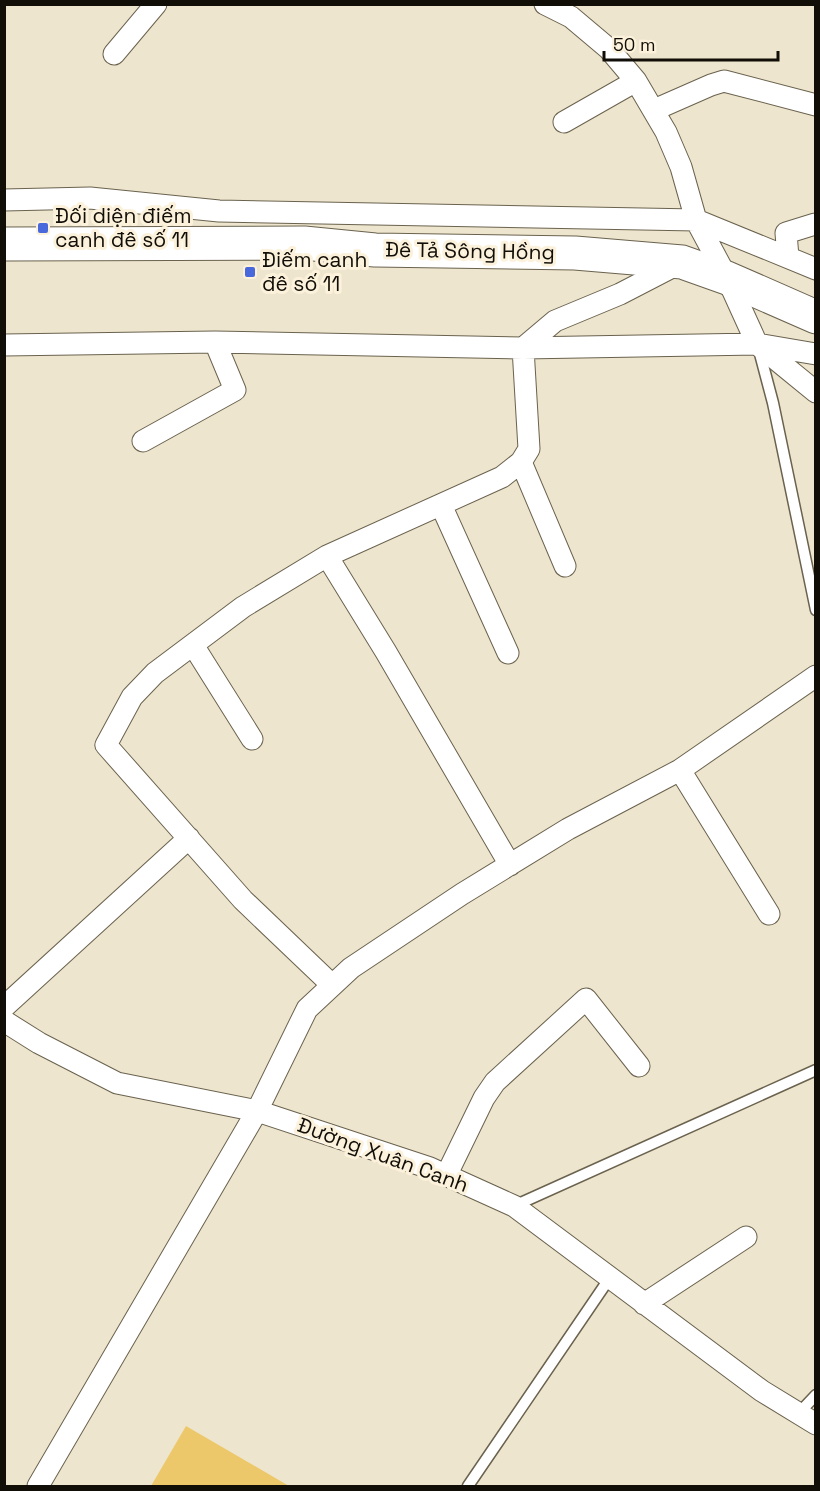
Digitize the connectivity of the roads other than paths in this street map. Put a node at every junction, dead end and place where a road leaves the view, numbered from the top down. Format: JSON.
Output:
{"nodes":[{"id":1,"x":156,"y":4,"type":"edge"},
{"id":2,"x":544,"y":4,"type":"edge"},
{"id":3,"x":114,"y":54,"type":"dead end"},
{"id":4,"x":636,"y":81,"type":"junction"},
{"id":5,"x":816,"y":105,"type":"edge"},
{"id":6,"x":654,"y":110,"type":"junction"},
{"id":7,"x":564,"y":122,"type":"dead end"},
{"id":8,"x":4,"y":200,"type":"edge"},
{"id":9,"x":289,"y":212,"type":"junction"},
{"id":10,"x":341,"y":213,"type":"junction"},
{"id":11,"x":696,"y":220,"type":"junction"},
{"id":12,"x":815,"y":224,"type":"edge"},
{"id":13,"x":4,"y":244,"type":"edge"},
{"id":14,"x":367,"y":249,"type":"junction"},
{"id":15,"x":788,"y":257,"type":"junction"},
{"id":16,"x":682,"y":262,"type":"junction"},
{"id":17,"x":816,"y":269,"type":"edge"},
{"id":18,"x":726,"y":278,"type":"junction"},
{"id":19,"x":816,"y":317,"type":"edge"},
{"id":20,"x":215,"y":342,"type":"junction"},
{"id":21,"x":757,"y":344,"type":"junction"},
{"id":22,"x":4,"y":345,"type":"edge"},
{"id":23,"x":524,"y":348,"type":"junction"},
{"id":24,"x":816,"y":354,"type":"edge"},
{"id":25,"x":816,"y":392,"type":"edge"},
{"id":26,"x":143,"y":441,"type":"dead end"},
{"id":27,"x":521,"y":462,"type":"junction"},
{"id":28,"x":441,"y":505,"type":"junction"},
{"id":29,"x":327,"y":556,"type":"junction"},
{"id":30,"x":565,"y":566,"type":"dead end"},
{"id":31,"x":816,"y":610,"type":"edge"},
{"id":32,"x":193,"y":645,"type":"junction"},
{"id":33,"x":508,"y":653,"type":"dead end"},
{"id":34,"x":816,"y":676,"type":"edge"},
{"id":35,"x":252,"y":740,"type":"dead end"},
{"id":36,"x":680,"y":770,"type":"junction"},
{"id":37,"x":189,"y":838,"type":"junction"},
{"id":38,"x":510,"y":865,"type":"junction"},
{"id":39,"x":769,"y":914,"type":"dead end"},
{"id":40,"x":332,"y":985,"type":"junction"},
{"id":41,"x":4,"y":1007,"type":"edge"},
{"id":42,"x":4,"y":1021,"type":"edge"},
{"id":43,"x":639,"y":1066,"type":"dead end"},
{"id":44,"x":816,"y":1070,"type":"edge"},
{"id":45,"x":257,"y":1111,"type":"junction"},
{"id":46,"x":446,"y":1176,"type":"junction"},
{"id":47,"x":514,"y":1206,"type":"junction"},
{"id":48,"x":746,"y":1237,"type":"dead end"},
{"id":49,"x":609,"y":1279,"type":"junction"},
{"id":50,"x":644,"y":1304,"type":"junction"},
{"id":51,"x":816,"y":1395,"type":"edge"},
{"id":52,"x":807,"y":1419,"type":"edge"},
{"id":53,"x":38,"y":1486,"type":"edge"},
{"id":54,"x":468,"y":1486,"type":"edge"}],
"edges":[{"from":1,"to":3,"type":"street"},
{"from":2,"to":4,"type":"street"},
{"from":4,"to":6,"type":"street"},
{"from":4,"to":7,"type":"street"},
{"from":5,"to":6,"type":"street"},
{"from":6,"to":11,"type":"street"},
{"from":8,"to":9,"type":"street"},
{"from":9,"to":10,"type":"street"},
{"from":9,"to":14,"type":"street"},
{"from":10,"to":11,"type":"street"},
{"from":10,"to":14,"type":"street"},
{"from":11,"to":15,"type":"street"},
{"from":11,"to":18,"type":"street"},
{"from":12,"to":15,"type":"street"},
{"from":13,"to":14,"type":"main road","name":"Đê Tả Sông Hồng"},
{"from":14,"to":16,"type":"main road","name":"Đê Tả Sông Hồng"},
{"from":15,"to":17,"type":"street"},
{"from":16,"to":18,"type":"main road","name":"Đê Tả Sông Hồng"},
{"from":16,"to":23,"type":"street"},
{"from":18,"to":19,"type":"main road","name":"Đê Tả Sông Hồng"},
{"from":18,"to":21,"type":"street"},
{"from":20,"to":22,"type":"street"},
{"from":20,"to":23,"type":"street"},
{"from":20,"to":26,"type":"street"},
{"from":21,"to":23,"type":"street"},
{"from":21,"to":24,"type":"street"},
{"from":21,"to":25,"type":"street"},
{"from":21,"to":31,"type":"lane"},
{"from":23,"to":27,"type":"street"},
{"from":27,"to":28,"type":"street"},
{"from":27,"to":30,"type":"street"},
{"from":28,"to":29,"type":"street"},
{"from":28,"to":33,"type":"street"},
{"from":29,"to":32,"type":"street"},
{"from":29,"to":38,"type":"street"},
{"from":32,"to":35,"type":"street"},
{"from":32,"to":37,"type":"street"},
{"from":34,"to":36,"type":"street"},
{"from":36,"to":38,"type":"street"},
{"from":36,"to":39,"type":"street"},
{"from":37,"to":40,"type":"street"},
{"from":37,"to":41,"type":"street"},
{"from":38,"to":40,"type":"street"},
{"from":40,"to":45,"type":"street"},
{"from":42,"to":45,"type":"street","name":"Đường Xuân Canh"},
{"from":43,"to":46,"type":"street"},
{"from":44,"to":47,"type":"lane"},
{"from":45,"to":46,"type":"street","name":"Đường Xuân Canh"},
{"from":45,"to":53,"type":"street"},
{"from":46,"to":47,"type":"street","name":"Đường Xuân Canh"},
{"from":47,"to":49,"type":"street","name":"Đường Xuân Canh"},
{"from":48,"to":50,"type":"street"},
{"from":49,"to":50,"type":"street","name":"Đường Xuân Canh"},
{"from":49,"to":54,"type":"lane"},
{"from":50,"to":52,"type":"street","name":"Đường Xuân Canh"},
{"from":51,"to":52,"type":"lane"}]}
